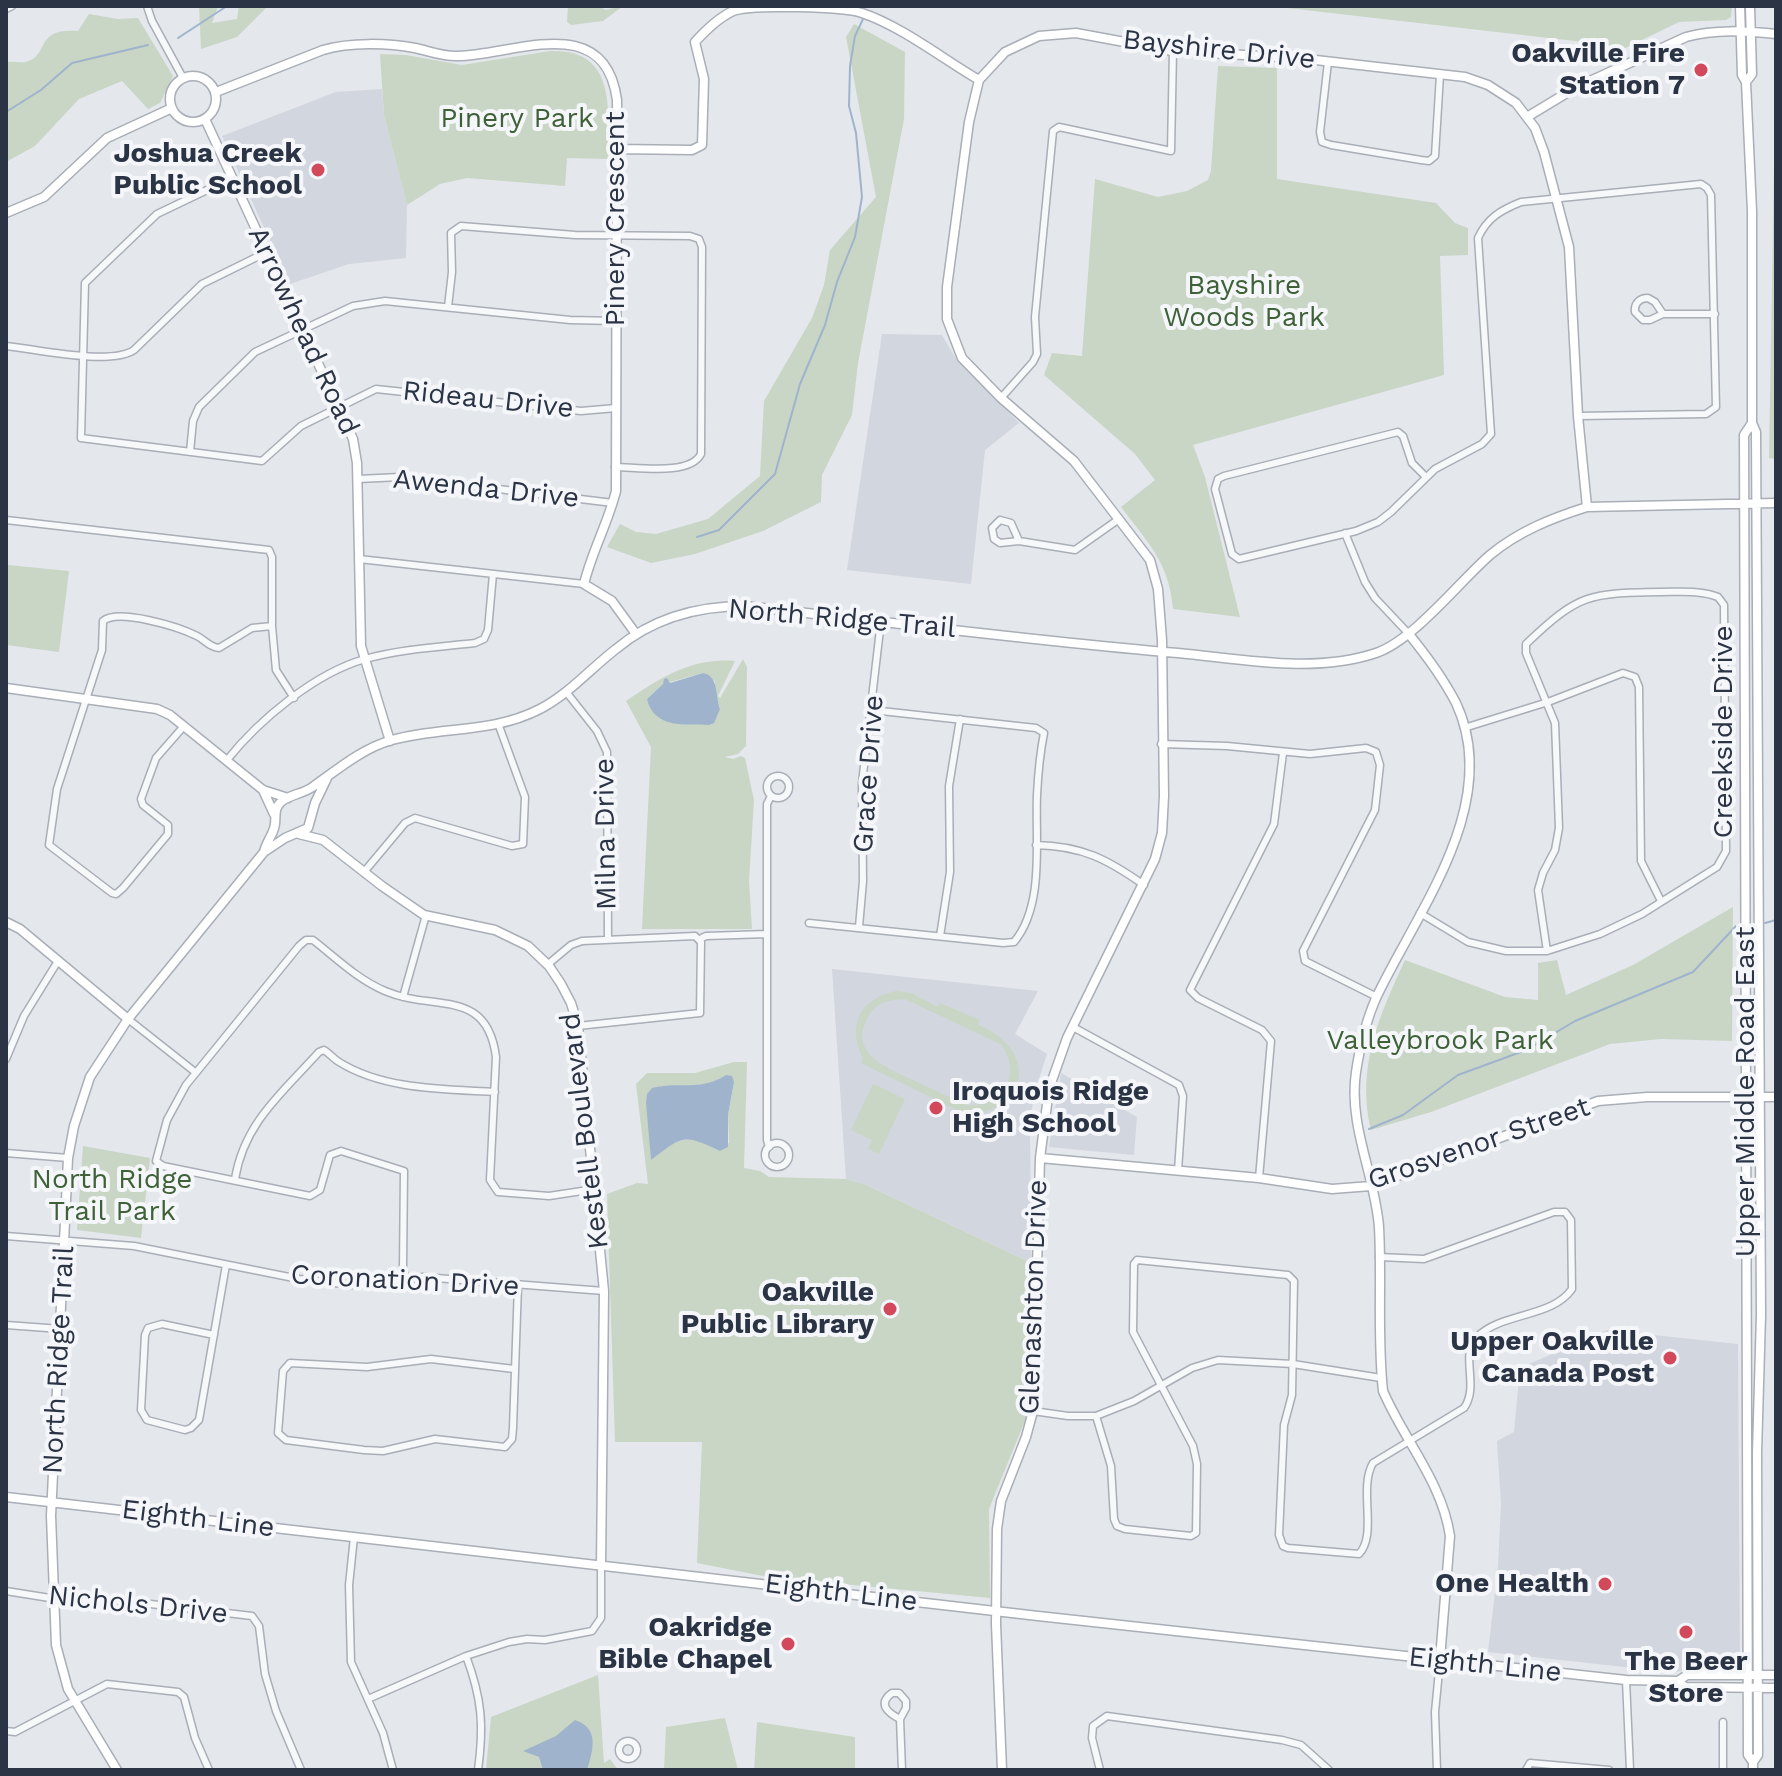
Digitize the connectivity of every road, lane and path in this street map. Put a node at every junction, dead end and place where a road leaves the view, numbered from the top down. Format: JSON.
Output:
{"nodes":[{"id":1,"x":12,"y":6,"type":"edge"},
{"id":2,"x":147,"y":6,"type":"edge"},
{"id":3,"x":1740,"y":6,"type":"edge"},
{"id":4,"x":1750,"y":6,"type":"edge"},
{"id":5,"x":6,"y":9,"type":"edge"},
{"id":6,"x":1745,"y":32,"type":"junction"},
{"id":7,"x":1776,"y":34,"type":"edge"},
{"id":8,"x":1173,"y":51,"type":"junction"},
{"id":9,"x":1328,"y":62,"type":"junction"},
{"id":10,"x":1440,"y":75,"type":"junction"},
{"id":11,"x":183,"y":78,"type":"junction"},
{"id":12,"x":979,"y":80,"type":"junction"},
{"id":13,"x":216,"y":92,"type":"junction"},
{"id":14,"x":172,"y":108,"type":"junction"},
{"id":15,"x":1527,"y":117,"type":"junction"},
{"id":16,"x":205,"y":119,"type":"junction"},
{"id":17,"x":616,"y":149,"type":"junction"},
{"id":18,"x":232,"y":178,"type":"junction"},
{"id":19,"x":1556,"y":198,"type":"junction"},
{"id":20,"x":6,"y":213,"type":"edge"},
{"id":21,"x":617,"y":236,"type":"junction"},
{"id":22,"x":267,"y":252,"type":"junction"},
{"id":23,"x":448,"y":307,"type":"junction"},
{"id":24,"x":1663,"y":314,"type":"junction"},
{"id":25,"x":1715,"y":314,"type":"junction"},
{"id":26,"x":616,"y":321,"type":"junction"},
{"id":27,"x":303,"y":329,"type":"junction"},
{"id":28,"x":6,"y":346,"type":"edge"},
{"id":29,"x":83,"y":355,"type":"junction"},
{"id":30,"x":1001,"y":398,"type":"junction"},
{"id":31,"x":339,"y":407,"type":"junction"},
{"id":32,"x":616,"y":408,"type":"junction"},
{"id":33,"x":1578,"y":416,"type":"junction"},
{"id":34,"x":1752,"y":423,"type":"junction"},
{"id":35,"x":190,"y":452,"type":"junction"},
{"id":36,"x":615,"y":467,"type":"junction"},
{"id":37,"x":1426,"y":477,"type":"junction"},
{"id":38,"x":358,"y":479,"type":"junction"},
{"id":39,"x":1756,"y":502,"type":"junction"},
{"id":40,"x":613,"y":503,"type":"junction"},
{"id":41,"x":1745,"y":503,"type":"junction"},
{"id":42,"x":1776,"y":503,"type":"edge"},
{"id":43,"x":1587,"y":507,"type":"junction"},
{"id":44,"x":1119,"y":519,"type":"junction"},
{"id":45,"x":6,"y":520,"type":"edge"},
{"id":46,"x":1345,"y":533,"type":"junction"},
{"id":47,"x":1019,"y":541,"type":"junction"},
{"id":48,"x":359,"y":559,"type":"junction"},
{"id":49,"x":493,"y":574,"type":"junction"},
{"id":50,"x":584,"y":584,"type":"junction"},
{"id":51,"x":881,"y":621,"type":"junction"},
{"id":52,"x":272,"y":626,"type":"junction"},
{"id":53,"x":1408,"y":633,"type":"junction"},
{"id":54,"x":636,"y":634,"type":"junction"},
{"id":55,"x":1162,"y":652,"type":"junction"},
{"id":56,"x":364,"y":659,"type":"junction"},
{"id":57,"x":6,"y":688,"type":"edge"},
{"id":58,"x":567,"y":693,"type":"junction"},
{"id":59,"x":85,"y":697,"type":"junction"},
{"id":60,"x":294,"y":698,"type":"junction"},
{"id":61,"x":1548,"y":702,"type":"junction"},
{"id":62,"x":872,"y":710,"type":"junction"},
{"id":63,"x":960,"y":719,"type":"junction"},
{"id":64,"x":184,"y":726,"type":"junction"},
{"id":65,"x":499,"y":726,"type":"junction"},
{"id":66,"x":1464,"y":728,"type":"junction"},
{"id":67,"x":390,"y":741,"type":"junction"},
{"id":68,"x":1161,"y":744,"type":"junction"},
{"id":69,"x":1283,"y":753,"type":"junction"},
{"id":70,"x":227,"y":760,"type":"junction"},
{"id":71,"x":327,"y":777,"type":"junction"},
{"id":72,"x":263,"y":790,"type":"junction"},
{"id":73,"x":771,"y":796,"type":"dead end"},
{"id":74,"x":289,"y":798,"type":"junction"},
{"id":75,"x":312,"y":815,"type":"junction"},
{"id":76,"x":275,"y":819,"type":"junction"},
{"id":77,"x":296,"y":835,"type":"junction"},
{"id":78,"x":323,"y":840,"type":"junction"},
{"id":79,"x":1036,"y":845,"type":"junction"},
{"id":80,"x":264,"y":852,"type":"junction"},
{"id":81,"x":364,"y":872,"type":"junction"},
{"id":82,"x":1144,"y":885,"type":"junction"},
{"id":83,"x":1661,"y":901,"type":"junction"},
{"id":84,"x":1420,"y":913,"type":"junction"},
{"id":85,"x":426,"y":915,"type":"junction"},
{"id":86,"x":6,"y":922,"type":"edge"},
{"id":87,"x":809,"y":923,"type":"dead end"},
{"id":88,"x":859,"y":927,"type":"junction"},
{"id":89,"x":767,"y":934,"type":"junction"},
{"id":90,"x":940,"y":936,"type":"junction"},
{"id":91,"x":608,"y":939,"type":"junction"},
{"id":92,"x":700,"y":939,"type":"junction"},
{"id":93,"x":1547,"y":951,"type":"junction"},
{"id":94,"x":58,"y":961,"type":"junction"},
{"id":95,"x":547,"y":965,"type":"junction"},
{"id":96,"x":403,"y":997,"type":"junction"},
{"id":97,"x":1377,"y":997,"type":"junction"},
{"id":98,"x":128,"y":1019,"type":"junction"},
{"id":99,"x":578,"y":1026,"type":"junction"},
{"id":100,"x":1073,"y":1027,"type":"junction"},
{"id":101,"x":6,"y":1059,"type":"edge"},
{"id":102,"x":195,"y":1072,"type":"junction"},
{"id":103,"x":495,"y":1092,"type":"junction"},
{"id":104,"x":1748,"y":1097,"type":"junction"},
{"id":105,"x":1759,"y":1097,"type":"junction"},
{"id":106,"x":1776,"y":1097,"type":"edge"},
{"id":107,"x":769,"y":1147,"type":"junction"},
{"id":108,"x":6,"y":1153,"type":"edge"},
{"id":109,"x":68,"y":1158,"type":"junction"},
{"id":110,"x":1040,"y":1158,"type":"junction"},
{"id":111,"x":1178,"y":1171,"type":"junction"},
{"id":112,"x":1259,"y":1178,"type":"junction"},
{"id":113,"x":235,"y":1179,"type":"junction"},
{"id":114,"x":1371,"y":1186,"type":"junction"},
{"id":115,"x":595,"y":1189,"type":"junction"},
{"id":116,"x":6,"y":1236,"type":"edge"},
{"id":117,"x":65,"y":1241,"type":"junction"},
{"id":118,"x":1379,"y":1257,"type":"junction"},
{"id":119,"x":226,"y":1265,"type":"junction"},
{"id":120,"x":406,"y":1278,"type":"junction"},
{"id":121,"x":518,"y":1285,"type":"junction"},
{"id":122,"x":604,"y":1291,"type":"junction"},
{"id":123,"x":6,"y":1325,"type":"edge"},
{"id":124,"x":61,"y":1329,"type":"junction"},
{"id":125,"x":214,"y":1335,"type":"junction"},
{"id":126,"x":1293,"y":1364,"type":"junction"},
{"id":127,"x":514,"y":1369,"type":"junction"},
{"id":128,"x":1381,"y":1378,"type":"junction"},
{"id":129,"x":1160,"y":1384,"type":"junction"},
{"id":130,"x":1033,"y":1411,"type":"junction"},
{"id":131,"x":1096,"y":1416,"type":"junction"},
{"id":132,"x":1408,"y":1440,"type":"junction"},
{"id":133,"x":6,"y":1497,"type":"edge"},
{"id":134,"x":52,"y":1502,"type":"junction"},
{"id":135,"x":354,"y":1537,"type":"junction"},
{"id":136,"x":601,"y":1566,"type":"junction"},
{"id":137,"x":6,"y":1591,"type":"edge"},
{"id":138,"x":56,"y":1599,"type":"junction"},
{"id":139,"x":996,"y":1612,"type":"junction"},
{"id":140,"x":466,"y":1656,"type":"junction"},
{"id":141,"x":1439,"y":1660,"type":"junction"},
{"id":142,"x":1439,"y":1671,"type":"joint"},
{"id":143,"x":1751,"y":1675,"type":"junction"},
{"id":144,"x":1776,"y":1675,"type":"edge"},
{"id":145,"x":1626,"y":1680,"type":"junction"},
{"id":146,"x":1678,"y":1681,"type":"junction"},
{"id":147,"x":1751,"y":1688,"type":"junction"},
{"id":148,"x":1776,"y":1688,"type":"edge"},
{"id":149,"x":368,"y":1699,"type":"junction"},
{"id":150,"x":74,"y":1702,"type":"junction"},
{"id":151,"x":900,"y":1719,"type":"junction"},
{"id":152,"x":1723,"y":1722,"type":"dead end"},
{"id":153,"x":6,"y":1731,"type":"edge"},
{"id":154,"x":631,"y":1760,"type":"dead end"},
{"id":155,"x":1546,"y":1766,"type":"edge"},
{"id":156,"x":1753,"y":1766,"type":"edge"},
{"id":157,"x":117,"y":1770,"type":"edge"},
{"id":158,"x":209,"y":1770,"type":"edge"},
{"id":159,"x":301,"y":1770,"type":"edge"},
{"id":160,"x":393,"y":1770,"type":"edge"},
{"id":161,"x":478,"y":1770,"type":"edge"},
{"id":162,"x":632,"y":1770,"type":"edge"},
{"id":163,"x":902,"y":1770,"type":"edge"},
{"id":164,"x":1002,"y":1770,"type":"edge"},
{"id":165,"x":1100,"y":1770,"type":"edge"},
{"id":166,"x":1329,"y":1770,"type":"edge"},
{"id":167,"x":1437,"y":1770,"type":"edge"},
{"id":168,"x":1526,"y":1770,"type":"edge"},
{"id":169,"x":1609,"y":1770,"type":"edge"},
{"id":170,"x":1630,"y":1770,"type":"edge"},
{"id":171,"x":1723,"y":1770,"type":"edge"}],
"edges":[{"from":1,"to":5,"type":"street"},
{"from":2,"to":11,"type":"street"},
{"from":3,"to":6,"type":"street","name":"Upper Middle Road East"},
{"from":4,"to":6,"type":"street","name":"Upper Middle Road East"},
{"from":6,"to":7,"type":"street"},
{"from":6,"to":15,"type":"street"},
{"from":6,"to":34,"type":"street","name":"Upper Middle Road East"},
{"from":8,"to":9,"type":"street","name":"Bayshire Drive"},
{"from":8,"to":12,"type":"street","name":"Bayshire Drive"},
{"from":8,"to":30,"type":"street"},
{"from":9,"to":10,"type":"street","name":"Bayshire Drive"},
{"from":9,"to":10,"type":"street"},
{"from":10,"to":15,"type":"street","name":"Bayshire Drive"},
{"from":11,"to":13,"type":"street"},
{"from":11,"to":14,"type":"street"},
{"from":12,"to":17,"type":"street"},
{"from":12,"to":30,"type":"street"},
{"from":13,"to":16,"type":"street"},
{"from":13,"to":17,"type":"street","name":"Pinery Crescent"},
{"from":14,"to":16,"type":"street"},
{"from":14,"to":20,"type":"street"},
{"from":15,"to":19,"type":"street","name":"Bayshire Drive"},
{"from":16,"to":18,"type":"street","name":"Arrowhead Road"},
{"from":17,"to":21,"type":"street","name":"Pinery Crescent"},
{"from":18,"to":22,"type":"street","name":"Arrowhead Road"},
{"from":18,"to":29,"type":"street"},
{"from":19,"to":25,"type":"street"},
{"from":19,"to":33,"type":"street","name":"Bayshire Drive"},
{"from":19,"to":37,"type":"street"},
{"from":21,"to":23,"type":"street"},
{"from":21,"to":26,"type":"street","name":"Pinery Crescent"},
{"from":21,"to":36,"type":"street"},
{"from":22,"to":27,"type":"street","name":"Arrowhead Road"},
{"from":22,"to":29,"type":"street"},
{"from":23,"to":26,"type":"street"},
{"from":23,"to":27,"type":"street"},
{"from":24,"to":24,"type":"street"},
{"from":24,"to":25,"type":"street"},
{"from":25,"to":33,"type":"street"},
{"from":26,"to":32,"type":"street","name":"Pinery Crescent"},
{"from":27,"to":31,"type":"street","name":"Arrowhead Road"},
{"from":27,"to":35,"type":"street"},
{"from":28,"to":29,"type":"street"},
{"from":29,"to":35,"type":"street","name":"Rideau Drive"},
{"from":30,"to":44,"type":"street"},
{"from":31,"to":32,"type":"street","name":"Rideau Drive"},
{"from":31,"to":35,"type":"street","name":"Rideau Drive"},
{"from":31,"to":38,"type":"street","name":"Arrowhead Road"},
{"from":32,"to":36,"type":"street","name":"Pinery Crescent"},
{"from":33,"to":43,"type":"street","name":"Bayshire Drive"},
{"from":34,"to":39,"type":"street","name":"Upper Middle Road East"},
{"from":34,"to":41,"type":"street","name":"Upper Middle Road East"},
{"from":36,"to":40,"type":"street","name":"Pinery Crescent"},
{"from":37,"to":46,"type":"street"},
{"from":37,"to":46,"type":"street"},
{"from":38,"to":40,"type":"street","name":"Awenda Drive"},
{"from":38,"to":48,"type":"street","name":"Arrowhead Road"},
{"from":39,"to":41,"type":"street","name":"North Ridge Trail"},
{"from":39,"to":42,"type":"street","name":"North Ridge Trail"},
{"from":39,"to":105,"type":"street","name":"Upper Middle Road East"},
{"from":40,"to":50,"type":"street","name":"Pinery Crescent"},
{"from":41,"to":43,"type":"street","name":"North Ridge Trail"},
{"from":41,"to":104,"type":"street","name":"Upper Middle Road East"},
{"from":43,"to":53,"type":"street","name":"North Ridge Trail"},
{"from":44,"to":47,"type":"street"},
{"from":44,"to":55,"type":"street"},
{"from":45,"to":52,"type":"street"},
{"from":46,"to":53,"type":"street"},
{"from":47,"to":47,"type":"street"},
{"from":48,"to":49,"type":"street"},
{"from":48,"to":56,"type":"street","name":"Arrowhead Road"},
{"from":49,"to":50,"type":"street"},
{"from":49,"to":56,"type":"street"},
{"from":50,"to":54,"type":"street"},
{"from":51,"to":54,"type":"street","name":"North Ridge Trail"},
{"from":51,"to":55,"type":"street","name":"North Ridge Trail"},
{"from":51,"to":62,"type":"street","name":"Grace Drive"},
{"from":52,"to":59,"type":"street"},
{"from":52,"to":60,"type":"street"},
{"from":53,"to":55,"type":"street","name":"North Ridge Trail"},
{"from":53,"to":66,"type":"street"},
{"from":54,"to":58,"type":"street","name":"North Ridge Trail"},
{"from":55,"to":68,"type":"street","name":"Glenashton Drive"},
{"from":56,"to":60,"type":"street"},
{"from":56,"to":67,"type":"street","name":"Arrowhead Road"},
{"from":57,"to":59,"type":"street"},
{"from":58,"to":65,"type":"street","name":"North Ridge Trail"},
{"from":58,"to":91,"type":"street","name":"Milna Drive"},
{"from":59,"to":64,"type":"street"},
{"from":59,"to":64,"type":"street"},
{"from":60,"to":70,"type":"street"},
{"from":61,"to":66,"type":"street"},
{"from":61,"to":83,"type":"street"},
{"from":61,"to":83,"type":"street","name":"Creekside Drive"},
{"from":61,"to":93,"type":"street","name":"Creekside Drive"},
{"from":62,"to":63,"type":"street"},
{"from":62,"to":88,"type":"street","name":"Grace Drive"},
{"from":63,"to":79,"type":"street"},
{"from":63,"to":90,"type":"street"},
{"from":64,"to":70,"type":"street"},
{"from":65,"to":67,"type":"street","name":"North Ridge Trail"},
{"from":65,"to":81,"type":"street"},
{"from":66,"to":84,"type":"street"},
{"from":67,"to":71,"type":"street","name":"North Ridge Trail"},
{"from":68,"to":69,"type":"street"},
{"from":68,"to":82,"type":"street","name":"Glenashton Drive"},
{"from":69,"to":97,"type":"street"},
{"from":69,"to":112,"type":"street"},
{"from":70,"to":72,"type":"street"},
{"from":71,"to":74,"type":"street","name":"North Ridge Trail"},
{"from":71,"to":75,"type":"street"},
{"from":72,"to":74,"type":"street"},
{"from":72,"to":76,"type":"street"},
{"from":73,"to":89,"type":"street"},
{"from":74,"to":75,"type":"street"},
{"from":74,"to":76,"type":"street"},
{"from":75,"to":77,"type":"street"},
{"from":75,"to":78,"type":"street","name":"Kestell Boulevard"},
{"from":76,"to":77,"type":"street"},
{"from":76,"to":80,"type":"street","name":"North Ridge Trail"},
{"from":77,"to":78,"type":"street","name":"Kestell Boulevard"},
{"from":77,"to":80,"type":"street","name":"North Ridge Trail"},
{"from":78,"to":81,"type":"street","name":"Kestell Boulevard"},
{"from":79,"to":82,"type":"street"},
{"from":79,"to":90,"type":"street"},
{"from":80,"to":98,"type":"street","name":"North Ridge Trail"},
{"from":81,"to":85,"type":"street","name":"Kestell Boulevard"},
{"from":82,"to":100,"type":"street","name":"Glenashton Drive"},
{"from":83,"to":93,"type":"street","name":"Creekside Drive"},
{"from":84,"to":93,"type":"street","name":"Creekside Drive"},
{"from":84,"to":97,"type":"street"},
{"from":85,"to":95,"type":"street","name":"Kestell Boulevard"},
{"from":85,"to":96,"type":"street"},
{"from":86,"to":94,"type":"street"},
{"from":87,"to":88,"type":"street"},
{"from":88,"to":90,"type":"street"},
{"from":89,"to":92,"type":"street"},
{"from":89,"to":107,"type":"street"},
{"from":91,"to":92,"type":"street"},
{"from":91,"to":95,"type":"street"},
{"from":92,"to":99,"type":"street"},
{"from":94,"to":98,"type":"street"},
{"from":94,"to":101,"type":"street"},
{"from":95,"to":99,"type":"street","name":"Kestell Boulevard"},
{"from":96,"to":102,"type":"street"},
{"from":96,"to":103,"type":"street"},
{"from":97,"to":114,"type":"street"},
{"from":98,"to":102,"type":"street"},
{"from":98,"to":109,"type":"street","name":"North Ridge Trail"},
{"from":99,"to":115,"type":"street","name":"Kestell Boulevard"},
{"from":100,"to":110,"type":"street","name":"Glenashton Drive"},
{"from":100,"to":111,"type":"street"},
{"from":102,"to":113,"type":"street"},
{"from":103,"to":113,"type":"street"},
{"from":103,"to":115,"type":"street"},
{"from":104,"to":105,"type":"street","name":"Grosvenor Street"},
{"from":104,"to":114,"type":"street","name":"Grosvenor Street"},
{"from":104,"to":143,"type":"street","name":"Upper Middle Road East"},
{"from":105,"to":106,"type":"street","name":"Grosvenor Street"},
{"from":105,"to":143,"type":"street","name":"Upper Middle Road East"},
{"from":107,"to":107,"type":"street"},
{"from":108,"to":109,"type":"street"},
{"from":109,"to":117,"type":"street","name":"North Ridge Trail"},
{"from":110,"to":111,"type":"street","name":"Grosvenor Street"},
{"from":110,"to":130,"type":"street","name":"Glenashton Drive"},
{"from":111,"to":112,"type":"street","name":"Grosvenor Street"},
{"from":112,"to":114,"type":"street","name":"Grosvenor Street"},
{"from":113,"to":120,"type":"street"},
{"from":114,"to":118,"type":"street"},
{"from":115,"to":122,"type":"street","name":"Kestell Boulevard"},
{"from":116,"to":117,"type":"street","name":"Coronation Drive"},
{"from":117,"to":119,"type":"street","name":"Coronation Drive"},
{"from":117,"to":124,"type":"street","name":"North Ridge Trail"},
{"from":118,"to":128,"type":"street"},
{"from":118,"to":132,"type":"street"},
{"from":119,"to":120,"type":"street","name":"Coronation Drive"},
{"from":119,"to":125,"type":"street"},
{"from":120,"to":121,"type":"street","name":"Coronation Drive"},
{"from":121,"to":122,"type":"street","name":"Coronation Drive"},
{"from":121,"to":127,"type":"street"},
{"from":122,"to":136,"type":"street","name":"Kestell Boulevard"},
{"from":123,"to":124,"type":"street"},
{"from":124,"to":134,"type":"street","name":"North Ridge Trail"},
{"from":125,"to":125,"type":"street"},
{"from":126,"to":128,"type":"street"},
{"from":126,"to":129,"type":"street"},
{"from":126,"to":129,"type":"street"},
{"from":126,"to":132,"type":"street"},
{"from":127,"to":127,"type":"street"},
{"from":128,"to":132,"type":"street"},
{"from":129,"to":131,"type":"street"},
{"from":129,"to":131,"type":"street"},
{"from":130,"to":131,"type":"street"},
{"from":130,"to":139,"type":"street","name":"Glenashton Drive"},
{"from":132,"to":141,"type":"street"},
{"from":133,"to":134,"type":"street","name":"Eighth Line"},
{"from":134,"to":135,"type":"street","name":"Eighth Line"},
{"from":134,"to":138,"type":"street","name":"North Ridge Trail"},
{"from":135,"to":136,"type":"street","name":"Eighth Line"},
{"from":135,"to":149,"type":"street"},
{"from":136,"to":139,"type":"street","name":"Eighth Line"},
{"from":136,"to":140,"type":"street"},
{"from":137,"to":138,"type":"street","name":"Nichols Drive"},
{"from":138,"to":150,"type":"street","name":"North Ridge Trail"},
{"from":138,"to":159,"type":"street","name":"Nichols Drive"},
{"from":139,"to":141,"type":"street","name":"Eighth Line"},
{"from":139,"to":164,"type":"street","name":"Glenashton Drive"},
{"from":140,"to":149,"type":"street"},
{"from":140,"to":161,"type":"street"},
{"from":141,"to":142,"type":"street"},
{"from":141,"to":145,"type":"street","name":"Eighth Line"},
{"from":142,"to":167,"type":"street"},
{"from":143,"to":144,"type":"street","name":"Eighth Line"},
{"from":143,"to":146,"type":"street","name":"Eighth Line"},
{"from":143,"to":147,"type":"street","name":"Upper Middle Road East"},
{"from":145,"to":146,"type":"street","name":"Eighth Line"},
{"from":145,"to":170,"type":"street"},
{"from":146,"to":147,"type":"street","name":"Eighth Line"},
{"from":147,"to":148,"type":"street","name":"Eighth Line"},
{"from":147,"to":156,"type":"street","name":"Upper Middle Road East"},
{"from":149,"to":160,"type":"street"},
{"from":150,"to":153,"type":"street"},
{"from":150,"to":157,"type":"street","name":"North Ridge Trail"},
{"from":150,"to":158,"type":"street"},
{"from":151,"to":151,"type":"street"},
{"from":151,"to":163,"type":"street"},
{"from":152,"to":171,"type":"street"},
{"from":154,"to":162,"type":"street"},
{"from":155,"to":168,"type":"street"},
{"from":155,"to":169,"type":"street"},
{"from":165,"to":166,"type":"street"}]}
